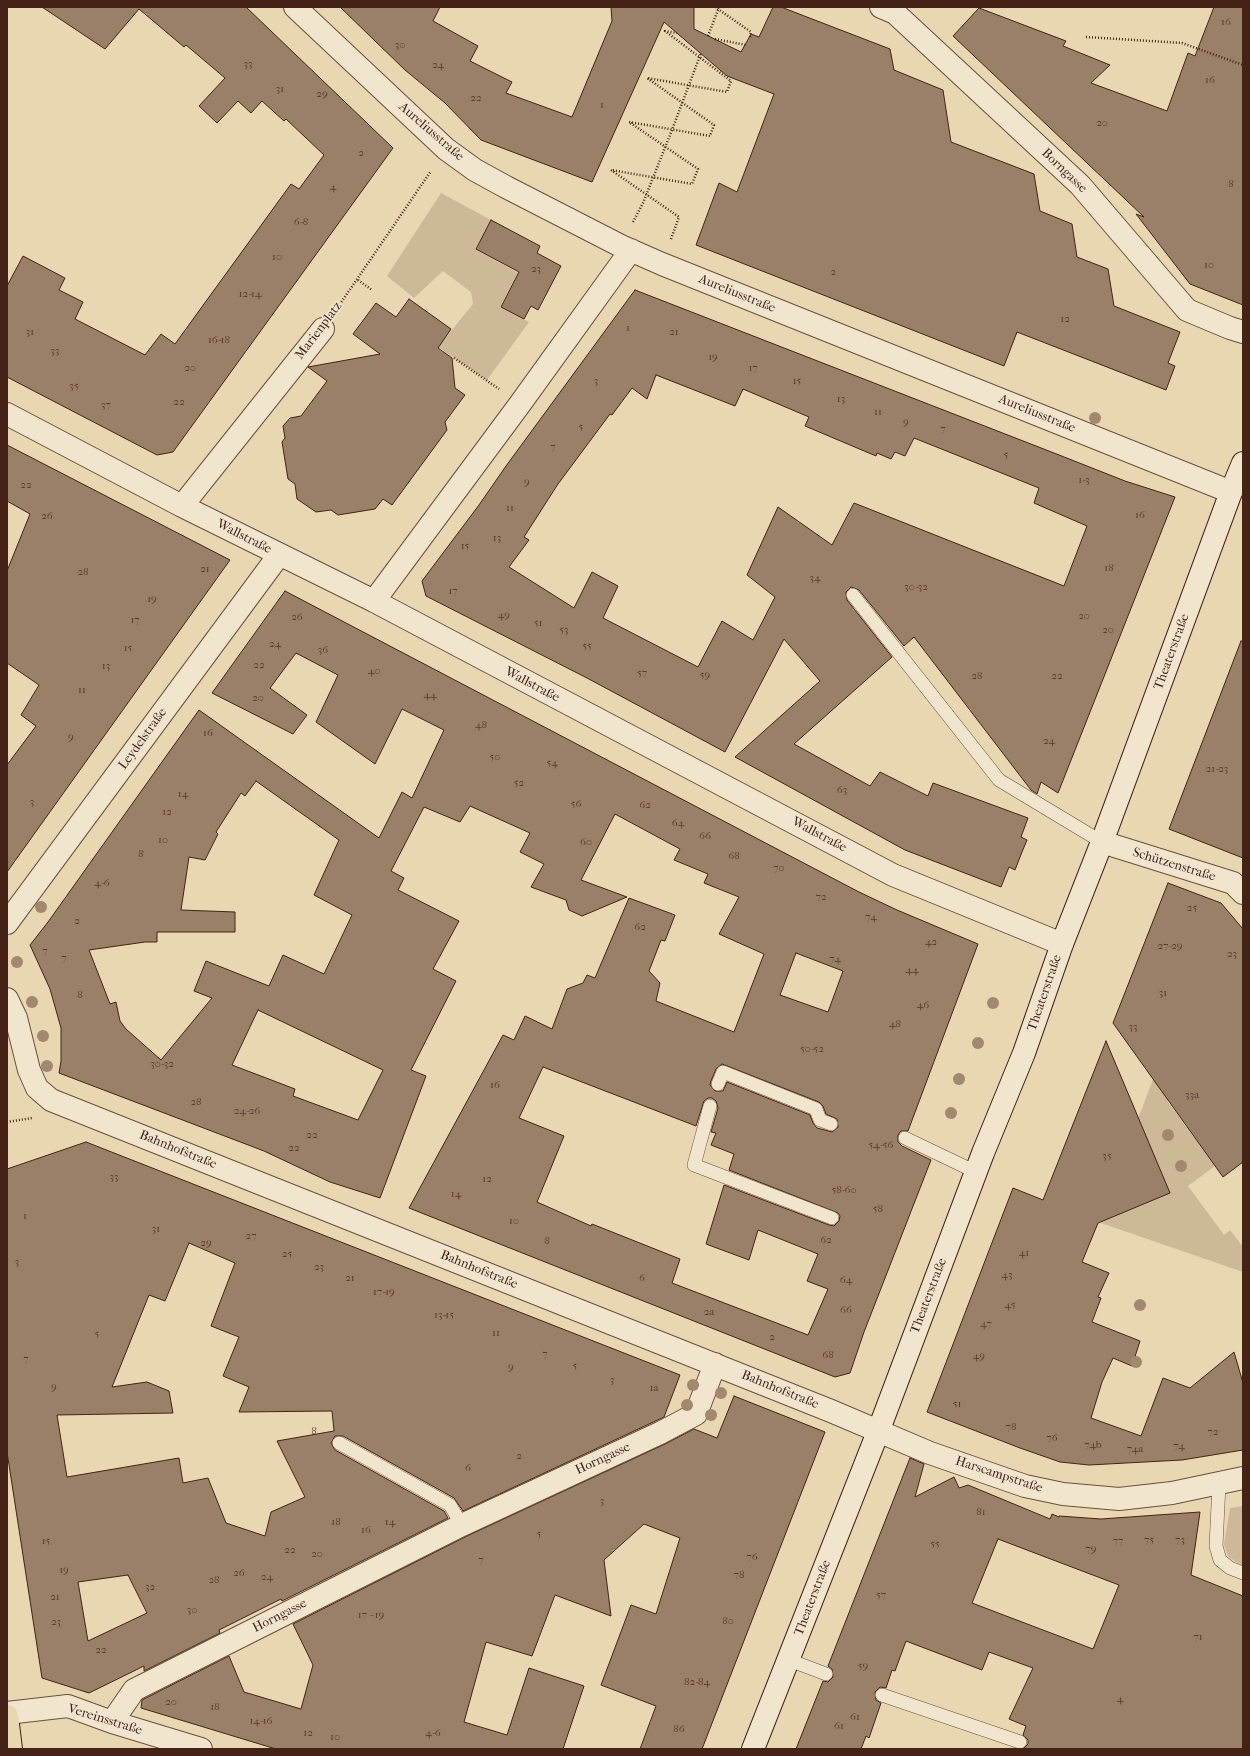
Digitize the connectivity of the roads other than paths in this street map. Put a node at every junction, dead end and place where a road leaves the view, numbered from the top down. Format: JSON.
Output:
{"nodes":[{"id":1,"x":295,"y":7,"type":"edge"},
{"id":2,"x":881,"y":7,"type":"edge"},
{"id":3,"x":631,"y":250,"type":"junction"},
{"id":4,"x":322,"y":329,"type":"road end"},
{"id":5,"x":1243,"y":332,"type":"edge"},
{"id":6,"x":7,"y":414,"type":"edge"},
{"id":7,"x":1243,"y":463,"type":"edge"},
{"id":8,"x":1231,"y":492,"type":"junction"},
{"id":9,"x":182,"y":506,"type":"junction"},
{"id":10,"x":279,"y":554,"type":"junction"},
{"id":11,"x":853,"y":595,"type":"dead end"},
{"id":12,"x":374,"y":602,"type":"junction"},
{"id":13,"x":1102,"y":842,"type":"junction"},
{"id":14,"x":1243,"y":894,"type":"edge"},
{"id":15,"x":7,"y":923,"type":"edge"},
{"id":16,"x":1062,"y":944,"type":"junction"},
{"id":17,"x":7,"y":999,"type":"edge"},
{"id":18,"x":718,"y":1084,"type":"dead end"},
{"id":19,"x":710,"y":1106,"type":"dead end"},
{"id":20,"x":831,"y":1124,"type":"dead end"},
{"id":21,"x":905,"y":1138,"type":"dead end"},
{"id":22,"x":976,"y":1172,"type":"junction"},
{"id":23,"x":832,"y":1218,"type":"dead end"},
{"id":24,"x":715,"y":1364,"type":"junction"},
{"id":25,"x":878,"y":1432,"type":"junction"},
{"id":26,"x":339,"y":1444,"type":"dead end"},
{"id":27,"x":1243,"y":1478,"type":"edge"},
{"id":28,"x":1219,"y":1484,"type":"junction"},
{"id":29,"x":462,"y":1525,"type":"junction"},
{"id":30,"x":1243,"y":1573,"type":"edge"},
{"id":31,"x":789,"y":1660,"type":"junction"},
{"id":32,"x":826,"y":1674,"type":"dead end"},
{"id":33,"x":882,"y":1695,"type":"dead end"},
{"id":34,"x":7,"y":1715,"type":"edge"},
{"id":35,"x":112,"y":1722,"type":"junction"},
{"id":36,"x":1020,"y":1742,"type":"dead end"},
{"id":37,"x":11,"y":1749,"type":"edge"},
{"id":38,"x":201,"y":1749,"type":"edge"},
{"id":39,"x":753,"y":1749,"type":"edge"}],
"edges":[{"from":1,"to":3,"type":"street","name":"Aureliusstraße"},
{"from":2,"to":5,"type":"street","name":"Borngasse"},
{"from":3,"to":8,"type":"street","name":"Aureliusstraße"},
{"from":3,"to":12,"type":"street"},
{"from":4,"to":9,"type":"street","name":"Marienplatz"},
{"from":6,"to":9,"type":"street","name":"Wallstraße"},
{"from":7,"to":8,"type":"street","name":"Theaterstraße"},
{"from":8,"to":13,"type":"street","name":"Theaterstraße"},
{"from":9,"to":10,"type":"street","name":"Wallstraße"},
{"from":10,"to":12,"type":"street","name":"Wallstraße"},
{"from":10,"to":15,"type":"street","name":"Leydelstraße"},
{"from":11,"to":13,"type":"lane"},
{"from":12,"to":16,"type":"street","name":"Wallstraße"},
{"from":13,"to":14,"type":"street","name":"Schützenstraße"},
{"from":13,"to":16,"type":"street","name":"Theaterstraße"},
{"from":16,"to":22,"type":"street","name":"Theaterstraße"},
{"from":17,"to":24,"type":"street","name":"Bahnhofstraße"},
{"from":18,"to":20,"type":"lane"},
{"from":19,"to":23,"type":"lane"},
{"from":21,"to":22,"type":"lane"},
{"from":22,"to":25,"type":"street","name":"Theaterstraße"},
{"from":24,"to":25,"type":"street","name":"Bahnhofstraße"},
{"from":24,"to":29,"type":"street","name":"Horngasse"},
{"from":25,"to":28,"type":"street","name":"Harscampstraße"},
{"from":25,"to":31,"type":"street","name":"Theaterstraße"},
{"from":26,"to":29,"type":"lane"},
{"from":27,"to":28,"type":"street","name":"Harscampstraße"},
{"from":28,"to":30,"type":"lane"},
{"from":29,"to":35,"type":"street","name":"Horngasse"},
{"from":31,"to":32,"type":"lane"},
{"from":31,"to":39,"type":"street","name":"Theaterstraße"},
{"from":33,"to":36,"type":"lane"},
{"from":34,"to":35,"type":"street","name":"Vereinsstraße"},
{"from":34,"to":37,"type":"main road"},
{"from":35,"to":38,"type":"street","name":"Vereinsstraße"}]}
